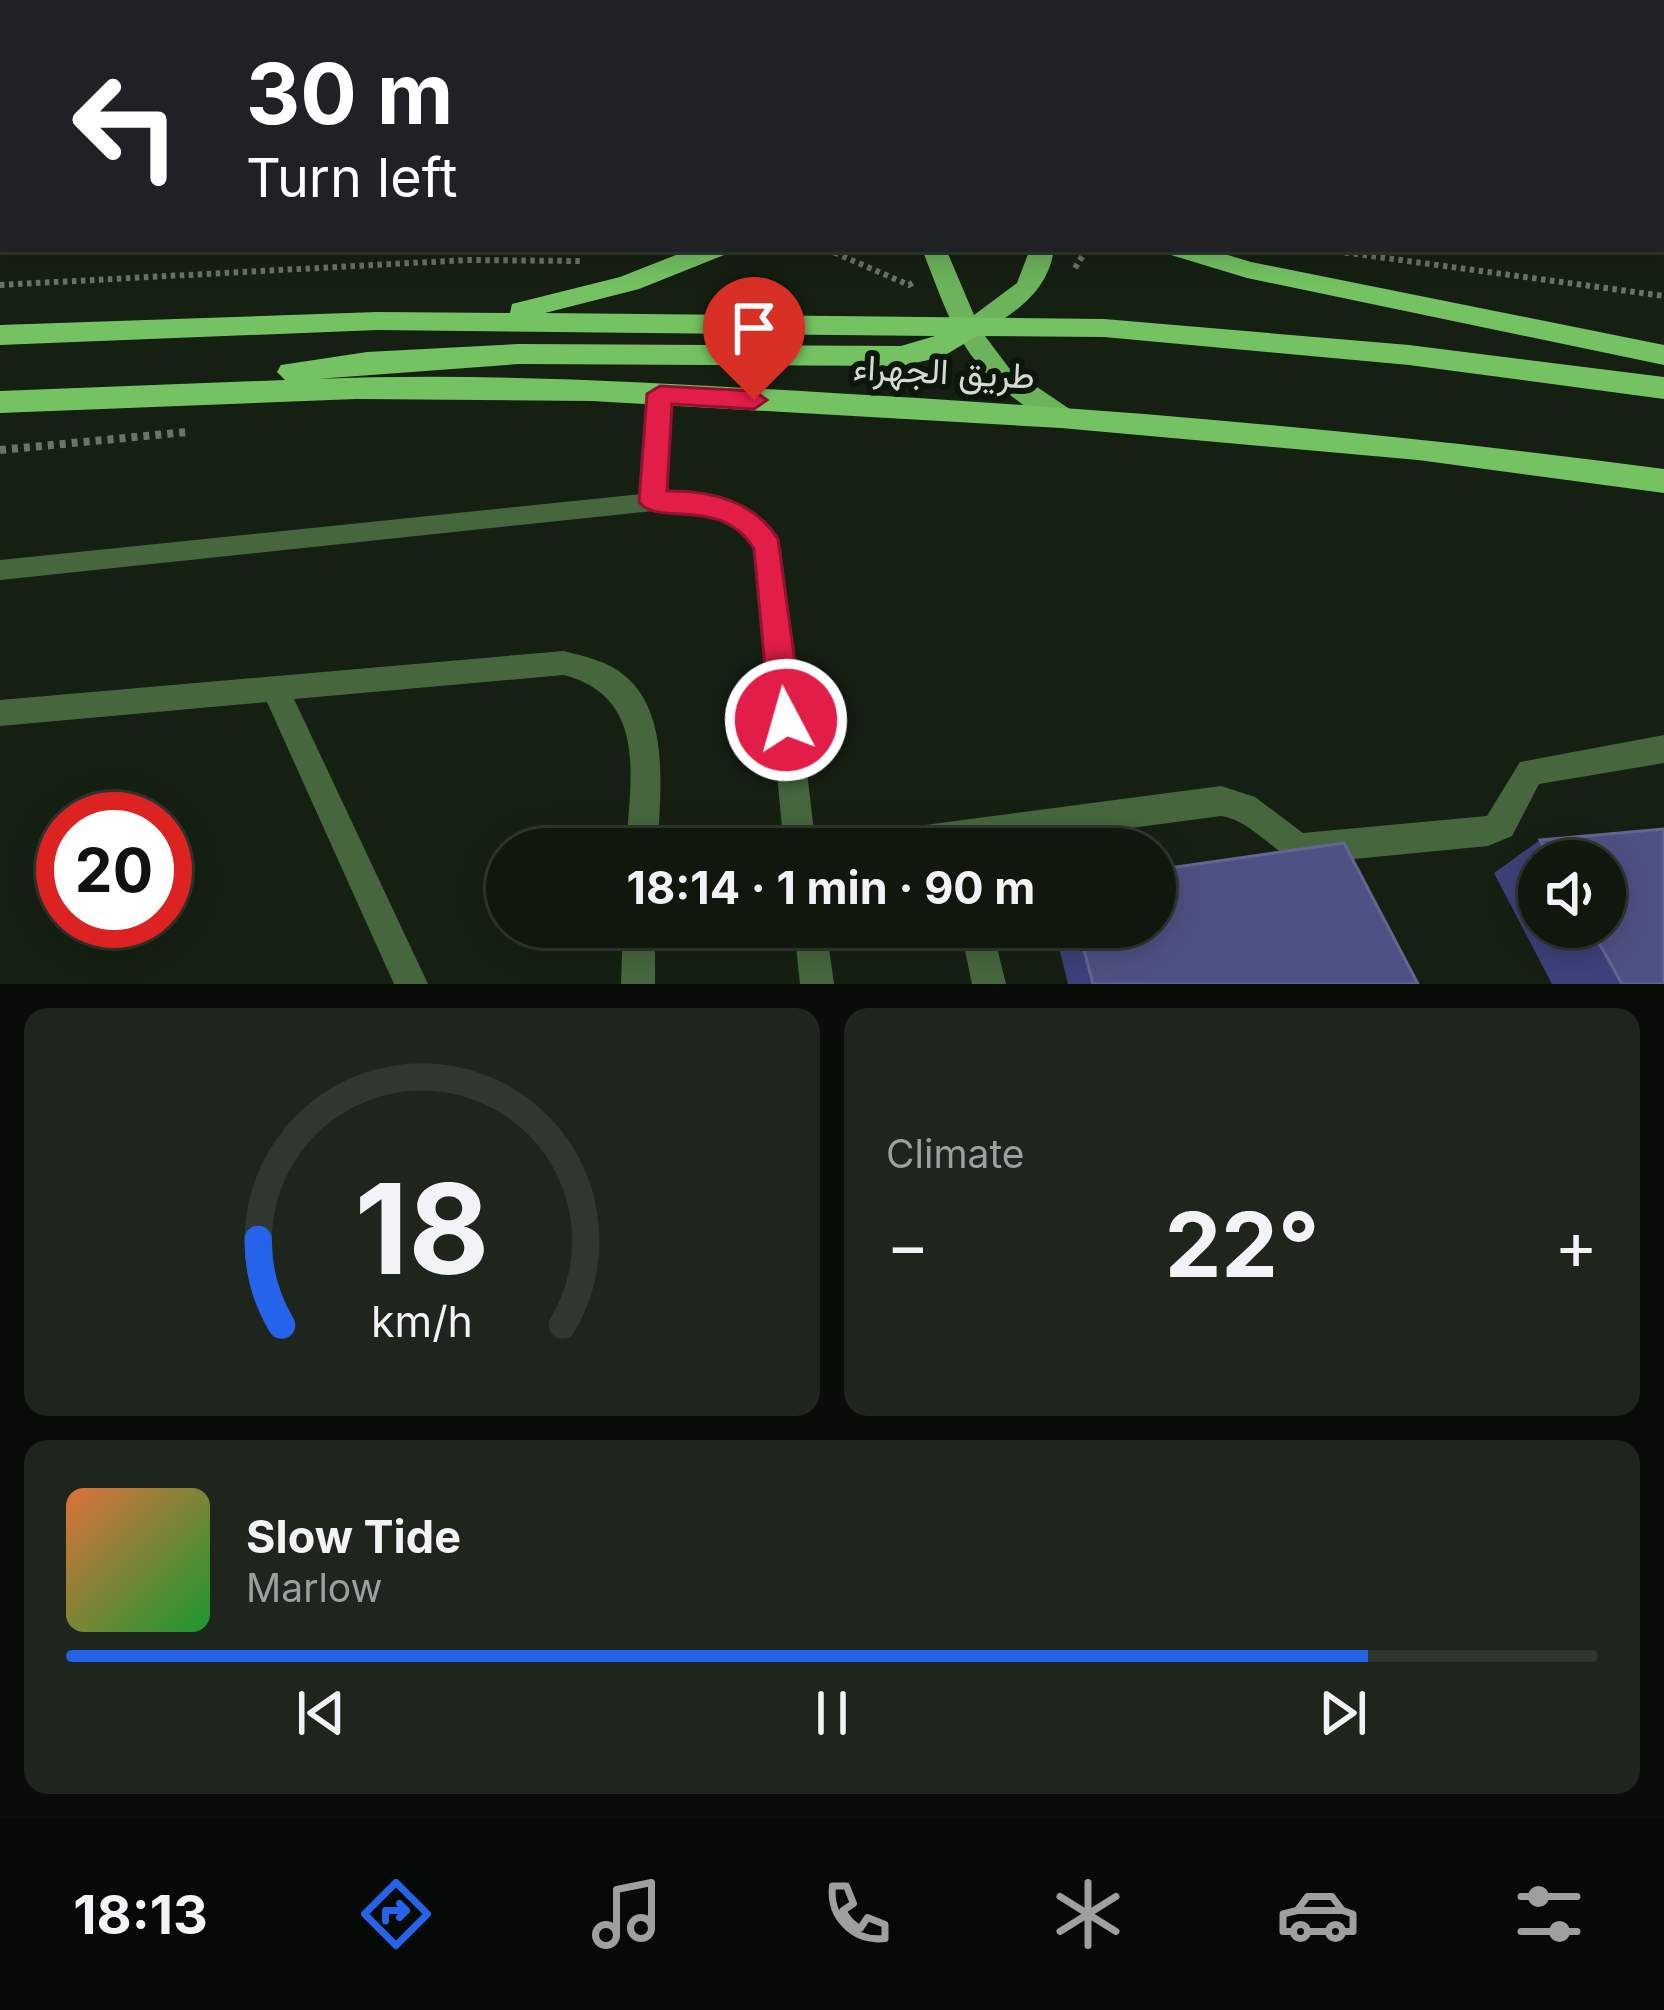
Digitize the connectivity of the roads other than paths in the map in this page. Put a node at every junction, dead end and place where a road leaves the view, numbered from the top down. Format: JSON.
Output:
{"nodes":[{"id":1,"x":707,"y":252,"type":"edge"},
{"id":2,"x":935,"y":252,"type":"edge"},
{"id":3,"x":1041,"y":252,"type":"edge"},
{"id":4,"x":1190,"y":252,"type":"edge"},
{"id":5,"x":478,"y":321,"type":"junction"},
{"id":6,"x":968,"y":330,"type":"junction"},
{"id":7,"x":0,"y":335,"type":"edge"},
{"id":8,"x":900,"y":341,"type":"junction"},
{"id":9,"x":1664,"y":355,"type":"edge"},
{"id":10,"x":1664,"y":388,"type":"edge"},
{"id":11,"x":197,"y":394,"type":"junction"},
{"id":12,"x":660,"y":394,"type":"junction"},
{"id":13,"x":0,"y":405,"type":"edge"},
{"id":14,"x":1060,"y":417,"type":"junction"},
{"id":15,"x":1664,"y":481,"type":"edge"},
{"id":16,"x":652,"y":502,"type":"junction"},
{"id":17,"x":0,"y":570,"type":"edge"},
{"id":18,"x":275,"y":688,"type":"junction"},
{"id":19,"x":0,"y":713,"type":"edge"},
{"id":20,"x":1664,"y":749,"type":"edge"},
{"id":21,"x":642,"y":828,"type":"edge"},
{"id":22,"x":798,"y":828,"type":"edge"},
{"id":23,"x":1050,"y":828,"type":"edge"},
{"id":24,"x":639,"y":948,"type":"edge"},
{"id":25,"x":813,"y":948,"type":"edge"},
{"id":26,"x":981,"y":948,"type":"edge"},
{"id":27,"x":411,"y":984,"type":"edge"},
{"id":28,"x":638,"y":984,"type":"edge"},
{"id":29,"x":817,"y":984,"type":"edge"},
{"id":30,"x":989,"y":984,"type":"edge"}],
"edges":[{"from":1,"to":5,"type":"highway"},
{"from":2,"to":6,"type":"main road"},
{"from":3,"to":6,"type":"main road"},
{"from":4,"to":9,"type":"highway"},
{"from":5,"to":7,"type":"highway","name":"طريق الجهراء"},
{"from":5,"to":8,"type":"highway","name":"طريق الجهراء"},
{"from":6,"to":8,"type":"highway"},
{"from":6,"to":10,"type":"highway","name":"طريق الجهراء"},
{"from":6,"to":14,"type":"main road"},
{"from":8,"to":11,"type":"highway"},
{"from":11,"to":12,"type":"highway","name":"طريق الجهراء"},
{"from":11,"to":13,"type":"highway","name":"طريق الجهراء"},
{"from":12,"to":14,"type":"highway","name":"طريق الجهراء"},
{"from":12,"to":16,"type":"lane"},
{"from":14,"to":15,"type":"highway","name":"طريق الجهراء"},
{"from":16,"to":17,"type":"lane"},
{"from":16,"to":22,"type":"lane"},
{"from":18,"to":19,"type":"lane"},
{"from":18,"to":21,"type":"lane"},
{"from":18,"to":27,"type":"lane"},
{"from":20,"to":23,"type":"lane"},
{"from":24,"to":28,"type":"lane"},
{"from":25,"to":29,"type":"lane"},
{"from":26,"to":30,"type":"lane"}]}
